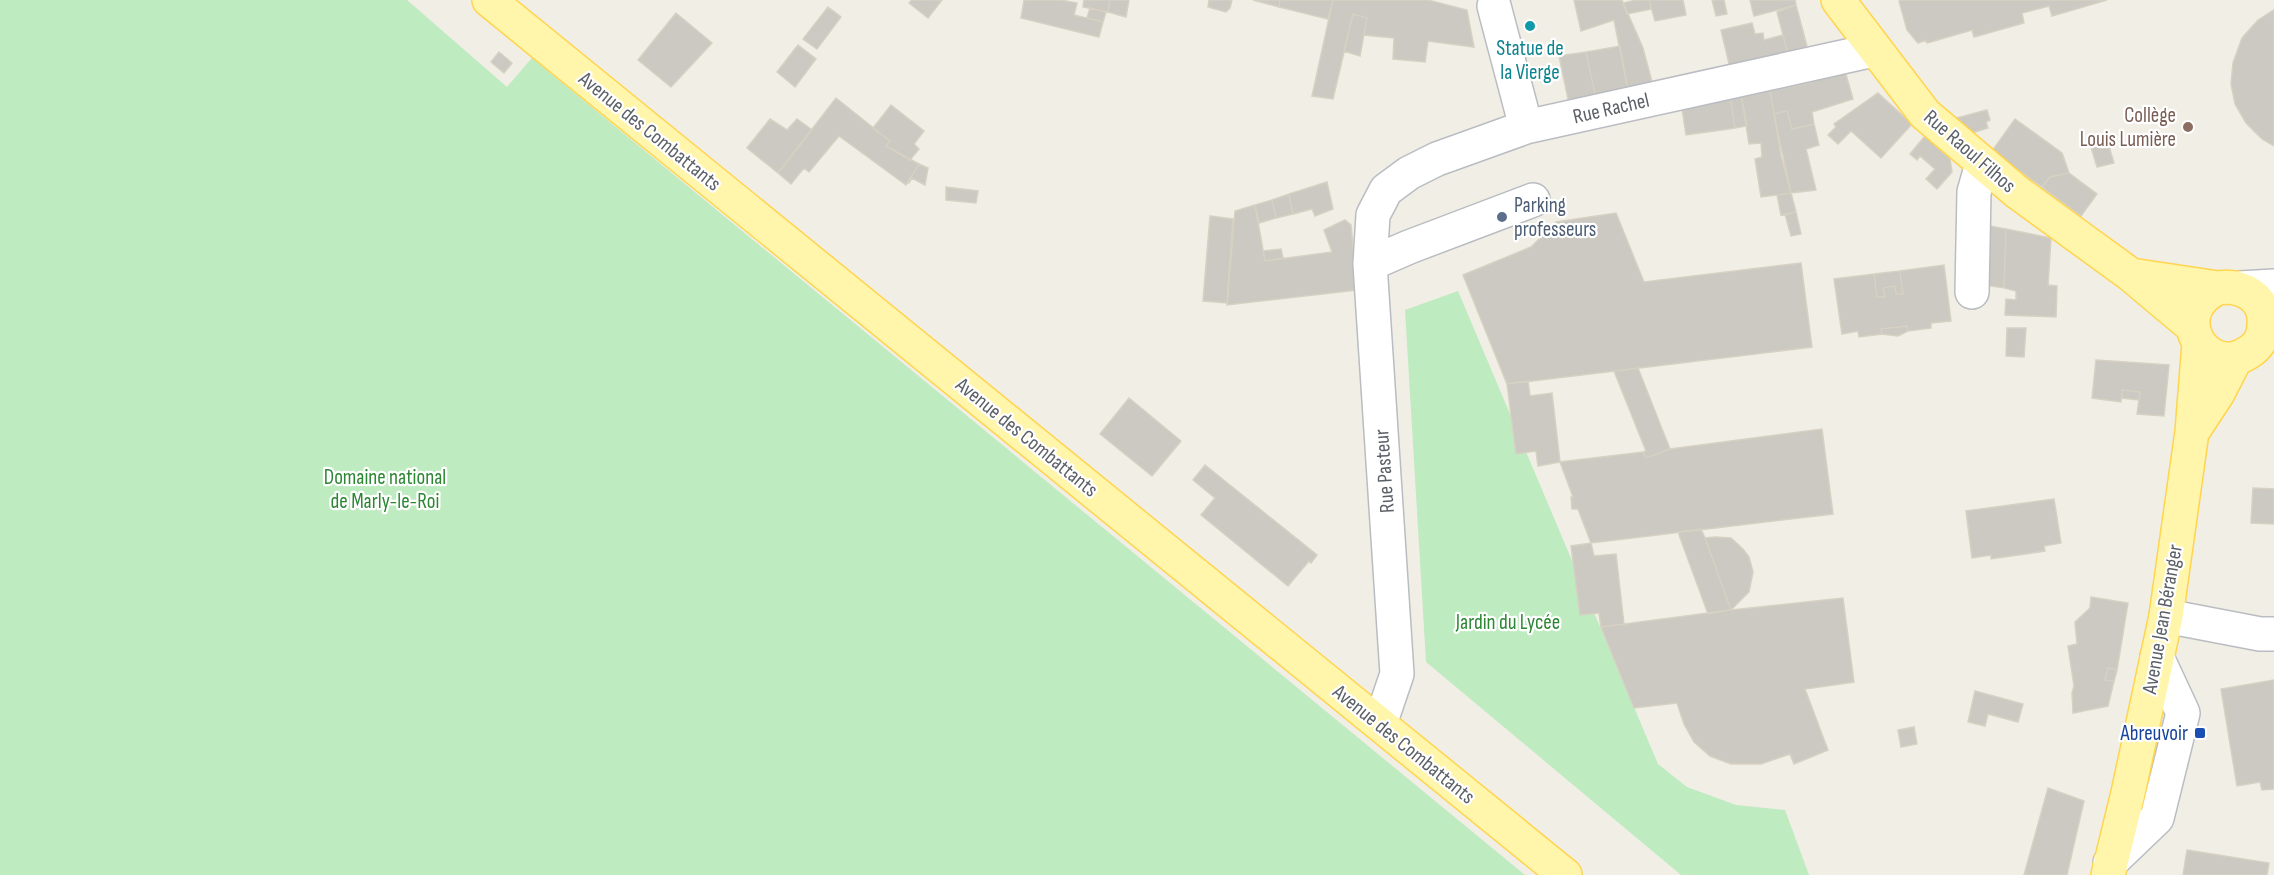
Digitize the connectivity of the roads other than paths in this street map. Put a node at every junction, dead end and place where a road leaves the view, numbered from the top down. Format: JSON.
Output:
{"nodes":[{"id":1,"x":489,"y":0,"type":"edge"},
{"id":2,"x":1838,"y":0,"type":"edge"},
{"id":3,"x":1492,"y":2,"type":"edge"},
{"id":4,"x":1874,"y":50,"type":"junction"},
{"id":5,"x":1526,"y":127,"type":"junction"},
{"id":6,"x":1983,"y":164,"type":"junction"},
{"id":7,"x":1533,"y":200,"type":"dead end"},
{"id":8,"x":1373,"y":215,"type":"joint"},
{"id":9,"x":1370,"y":264,"type":"junction"},
{"id":10,"x":2131,"y":275,"type":"junction"},
{"id":11,"x":2274,"y":286,"type":"edge"},
{"id":12,"x":2229,"y":288,"type":"junction"},
{"id":13,"x":1972,"y":292,"type":"dead end"},
{"id":14,"x":2269,"y":328,"type":"edge"},
{"id":15,"x":2196,"y":335,"type":"junction"},
{"id":16,"x":2236,"y":358,"type":"junction"},
{"id":17,"x":2192,"y":432,"type":"junction"},
{"id":18,"x":2166,"y":616,"type":"junction"},
{"id":19,"x":2274,"y":634,"type":"edge"},
{"id":20,"x":1380,"y":724,"type":"junction"},
{"id":21,"x":2109,"y":869,"type":"edge"},
{"id":22,"x":1565,"y":875,"type":"edge"}],
"edges":[{"from":1,"to":20,"type":"main road","name":"Avenue des Combattants"},
{"from":2,"to":4,"type":"main road","name":"Rue Raoul Filhos"},
{"from":3,"to":5,"type":"street"},
{"from":4,"to":5,"type":"street","name":"Rue Rachel"},
{"from":4,"to":6,"type":"main road","name":"Rue Raoul Filhos"},
{"from":5,"to":8,"type":"street","name":"Rue Rachel"},
{"from":6,"to":10,"type":"main road","name":"Rue Raoul Filhos"},
{"from":6,"to":13,"type":"street"},
{"from":7,"to":9,"type":"street"},
{"from":8,"to":9,"type":"street","name":"Rue Pasteur"},
{"from":9,"to":20,"type":"street","name":"Rue Pasteur"},
{"from":10,"to":12,"type":"main road","name":"Rue Raoul Filhos"},
{"from":10,"to":15,"type":"main road","name":"Rue Raoul Filhos"},
{"from":11,"to":12,"type":"street"},
{"from":12,"to":14,"type":"main road"},
{"from":12,"to":15,"type":"main road"},
{"from":14,"to":16,"type":"main road"},
{"from":15,"to":16,"type":"main road"},
{"from":15,"to":17,"type":"main road","name":"Avenue Jean Béranger"},
{"from":16,"to":17,"type":"main road","name":"Avenue Jean Béranger"},
{"from":17,"to":18,"type":"main road","name":"Avenue Jean Béranger"},
{"from":18,"to":19,"type":"street"},
{"from":18,"to":21,"type":"main road","name":"Avenue Jean Béranger"},
{"from":20,"to":22,"type":"main road","name":"Avenue des Combattants"}]}
